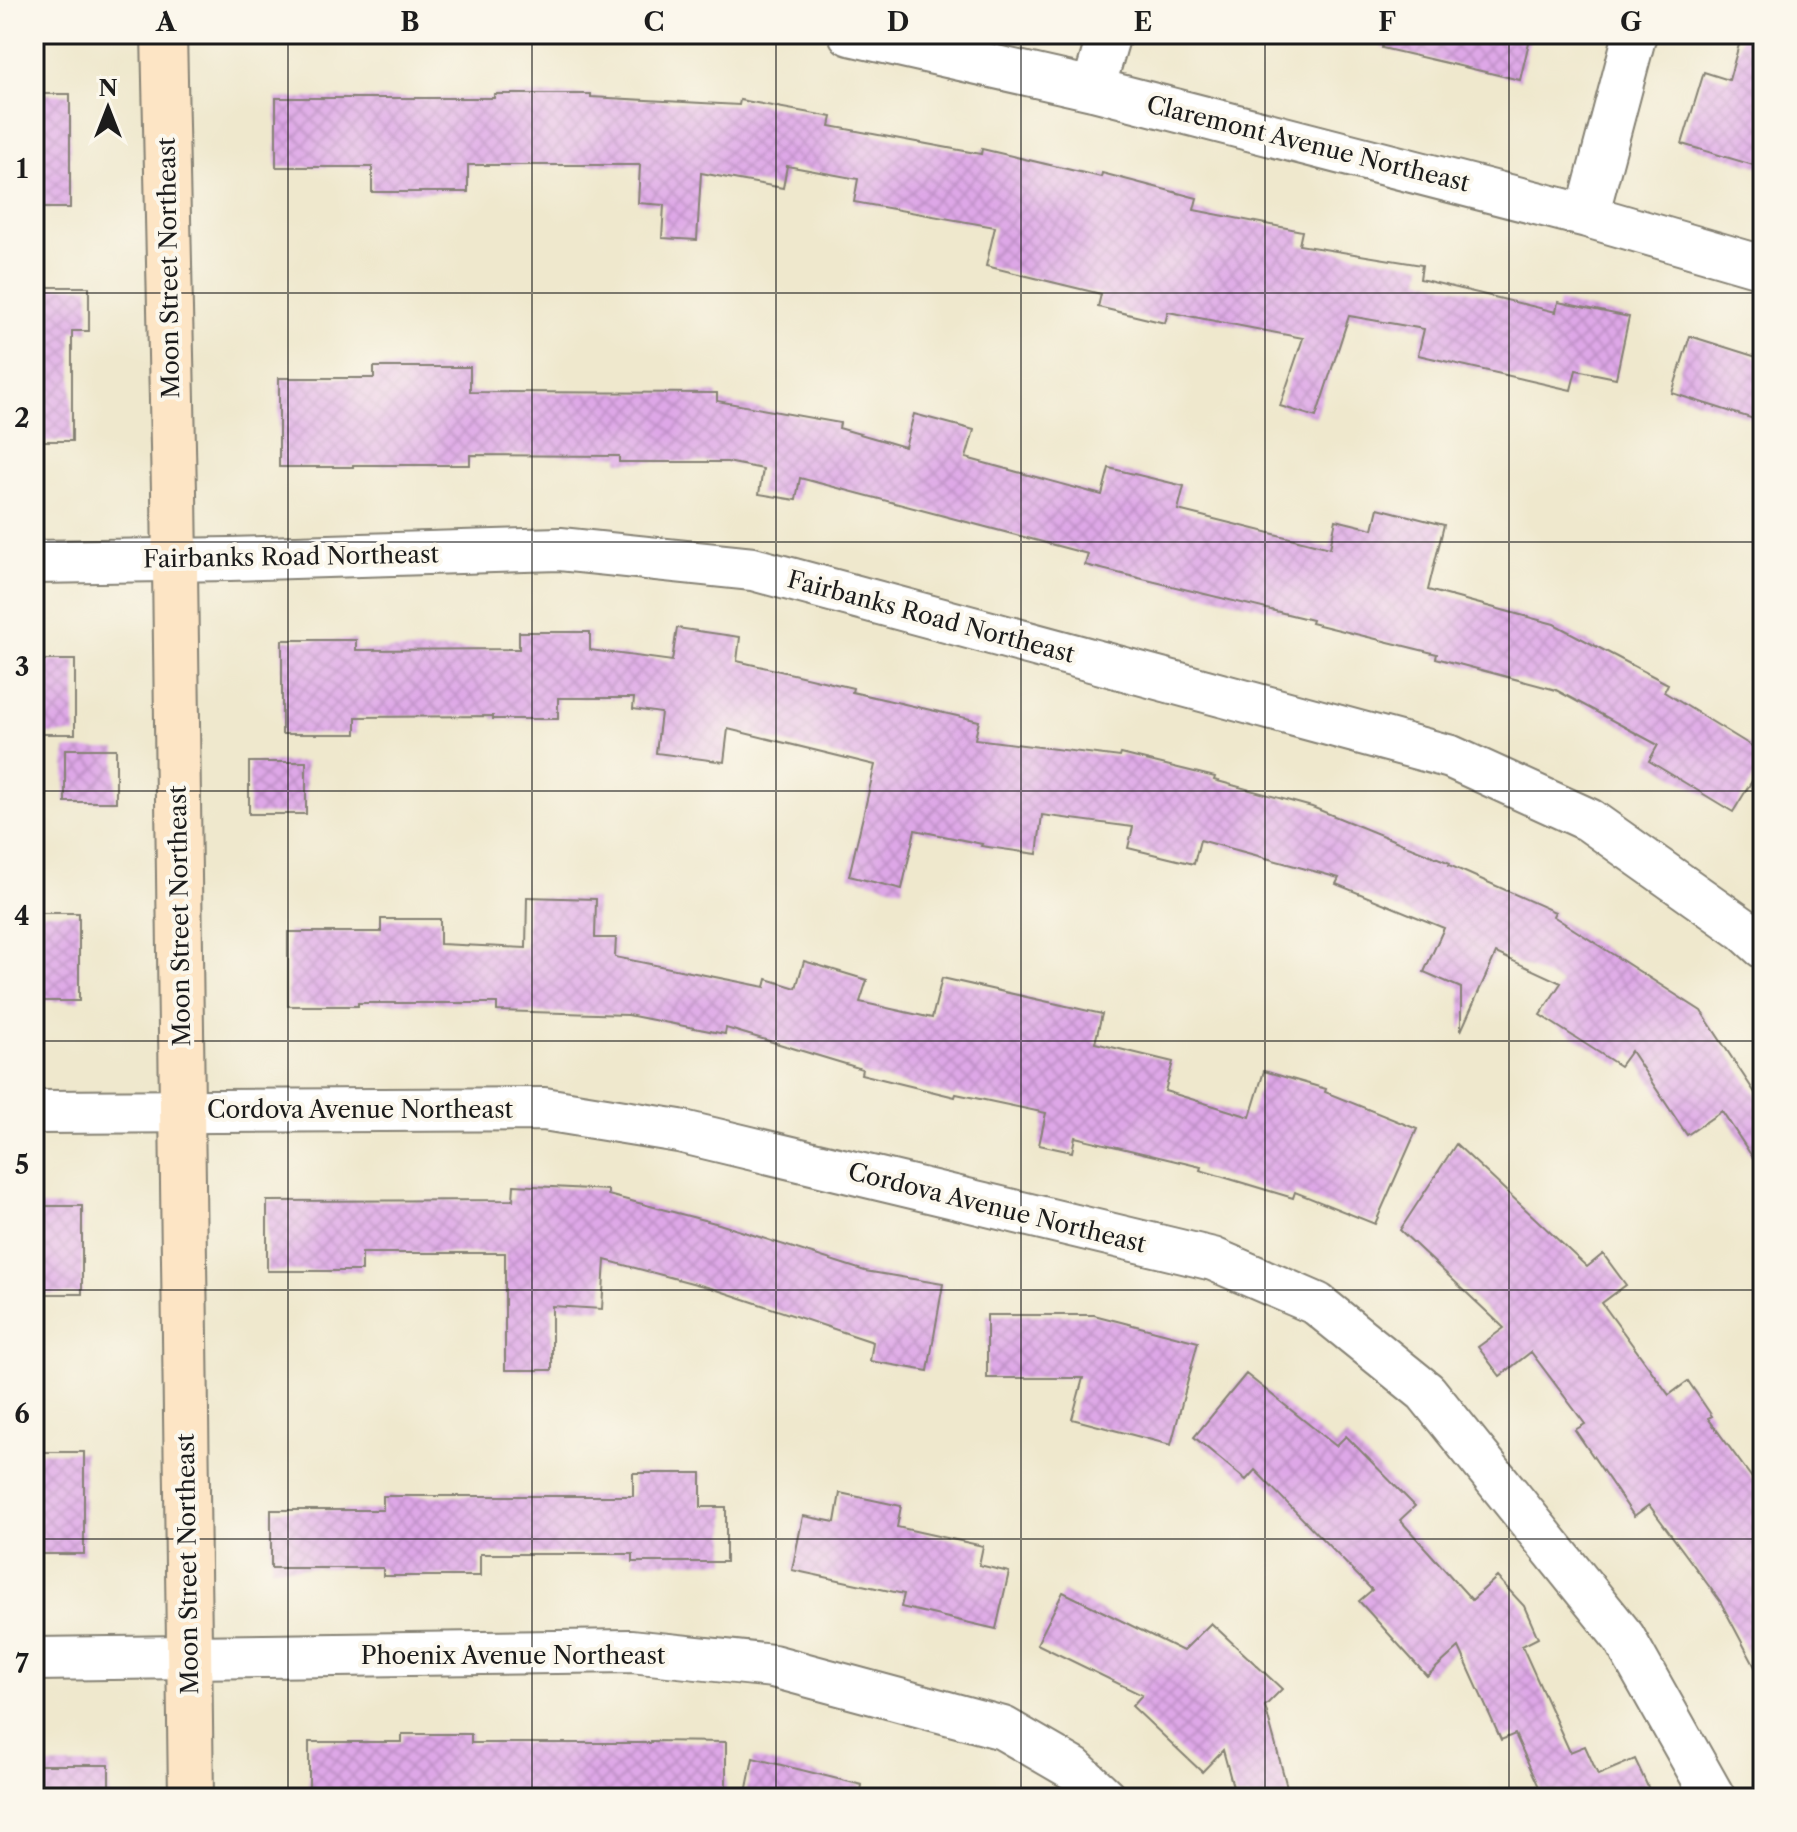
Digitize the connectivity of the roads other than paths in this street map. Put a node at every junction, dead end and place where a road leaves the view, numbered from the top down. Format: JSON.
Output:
{"nodes":[{"id":1,"x":164,"y":34,"type":"edge"},
{"id":2,"x":850,"y":34,"type":"edge"},
{"id":3,"x":1109,"y":34,"type":"edge"},
{"id":4,"x":1635,"y":34,"type":"edge"},
{"id":5,"x":1093,"y":89,"type":"junction"},
{"id":6,"x":1587,"y":216,"type":"junction"},
{"id":7,"x":1763,"y":267,"type":"edge"},
{"id":8,"x":174,"y":560,"type":"junction"},
{"id":9,"x":34,"y":562,"type":"edge"},
{"id":10,"x":1763,"y":947,"type":"edge"},
{"id":11,"x":183,"y":1110,"type":"junction"},
{"id":12,"x":34,"y":1112,"type":"edge"},
{"id":13,"x":190,"y":1657,"type":"junction"},
{"id":14,"x":34,"y":1659,"type":"edge"},
{"id":15,"x":191,"y":1798,"type":"edge"},
{"id":16,"x":1105,"y":1798,"type":"edge"},
{"id":17,"x":1714,"y":1798,"type":"edge"}],
"edges":[{"from":1,"to":8,"type":"street","name":"Moon Street Northeast"},
{"from":2,"to":5,"type":"street","name":"Claremont Avenue Northeast"},
{"from":3,"to":5,"type":"street"},
{"from":4,"to":6,"type":"street"},
{"from":5,"to":6,"type":"street","name":"Claremont Avenue Northeast"},
{"from":6,"to":7,"type":"street","name":"Claremont Avenue Northeast"},
{"from":8,"to":9,"type":"street","name":"Fairbanks Road Northeast"},
{"from":8,"to":10,"type":"street","name":"Fairbanks Road Northeast"},
{"from":8,"to":11,"type":"street","name":"Moon Street Northeast"},
{"from":11,"to":12,"type":"street","name":"Cordova Avenue Northeast"},
{"from":11,"to":13,"type":"street","name":"Moon Street Northeast"},
{"from":11,"to":17,"type":"street","name":"Cordova Avenue Northeast"},
{"from":13,"to":14,"type":"street","name":"Phoenix Avenue Northeast"},
{"from":13,"to":15,"type":"street","name":"Moon Street Northeast"},
{"from":13,"to":16,"type":"street","name":"Phoenix Avenue Northeast"}]}
